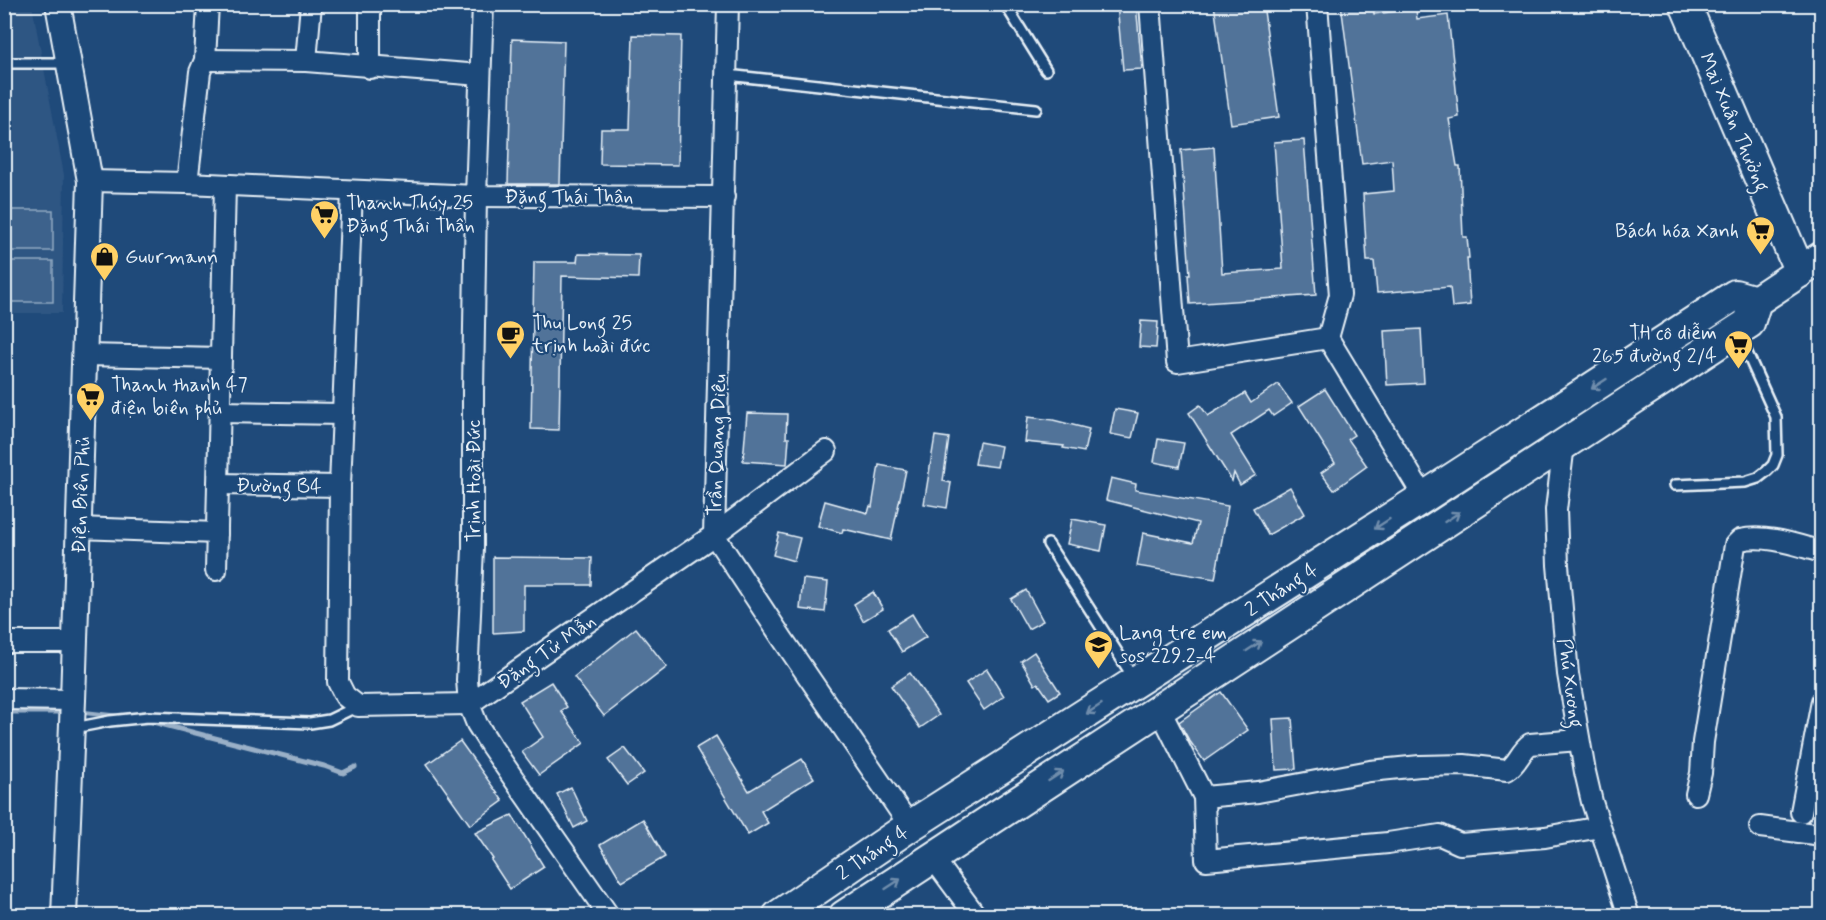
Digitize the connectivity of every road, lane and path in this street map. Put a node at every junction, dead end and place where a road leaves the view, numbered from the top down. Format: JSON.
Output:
{"nodes":[{"id":1,"x":58,"y":4,"type":"edge"},
{"id":2,"x":208,"y":4,"type":"edge"},
{"id":3,"x":311,"y":4,"type":"edge"},
{"id":4,"x":370,"y":4,"type":"edge"},
{"id":5,"x":483,"y":4,"type":"edge"},
{"id":6,"x":728,"y":4,"type":"edge"},
{"id":7,"x":1005,"y":4,"type":"edge"},
{"id":8,"x":1149,"y":4,"type":"edge"},
{"id":9,"x":1317,"y":4,"type":"edge"},
{"id":10,"x":1685,"y":4,"type":"edge"},
{"id":11,"x":205,"y":60,"type":"junction"},
{"id":12,"x":306,"y":62,"type":"junction"},
{"id":13,"x":4,"y":63,"type":"edge"},
{"id":14,"x":69,"y":63,"type":"junction"},
{"id":15,"x":370,"y":68,"type":"junction"},
{"id":16,"x":1046,"y":70,"type":"dead end"},
{"id":17,"x":480,"y":75,"type":"junction"},
{"id":18,"x":727,"y":75,"type":"junction"},
{"id":19,"x":1036,"y":109,"type":"dead end"},
{"id":20,"x":90,"y":181,"type":"junction"},
{"id":21,"x":188,"y":183,"type":"junction"},
{"id":22,"x":225,"y":185,"type":"junction"},
{"id":23,"x":352,"y":191,"type":"junction"},
{"id":24,"x":476,"y":196,"type":"junction"},
{"id":25,"x":723,"y":197,"type":"junction"},
{"id":26,"x":1811,"y":265,"type":"edge"},
{"id":27,"x":1756,"y":301,"type":"junction"},
{"id":28,"x":1737,"y":331,"type":"junction"},
{"id":29,"x":1328,"y":338,"type":"junction"},
{"id":30,"x":85,"y":355,"type":"junction"},
{"id":31,"x":221,"y":358,"type":"junction"},
{"id":32,"x":220,"y":412,"type":"junction"},
{"id":33,"x":343,"y":414,"type":"junction"},
{"id":34,"x":1563,"y":444,"type":"junction"},
{"id":35,"x":826,"y":451,"type":"dead end"},
{"id":36,"x":218,"y":484,"type":"junction"},
{"id":37,"x":1675,"y":485,"type":"dead end"},
{"id":38,"x":340,"y":486,"type":"junction"},
{"id":39,"x":1424,"y":497,"type":"junction"},
{"id":40,"x":78,"y":528,"type":"junction"},
{"id":41,"x":217,"y":533,"type":"junction"},
{"id":42,"x":714,"y":535,"type":"junction"},
{"id":43,"x":1048,"y":544,"type":"dead end"},
{"id":44,"x":1821,"y":552,"type":"edge"},
{"id":45,"x":216,"y":570,"type":"dead end"},
{"id":46,"x":4,"y":642,"type":"edge"},
{"id":47,"x":74,"y":642,"type":"junction"},
{"id":48,"x":1136,"y":682,"type":"junction"},
{"id":49,"x":4,"y":699,"type":"edge"},
{"id":50,"x":1821,"y":701,"type":"edge"},
{"id":51,"x":469,"y":704,"type":"junction"},
{"id":52,"x":358,"y":706,"type":"junction"},
{"id":53,"x":1159,"y":708,"type":"junction"},
{"id":54,"x":72,"y":717,"type":"junction"},
{"id":55,"x":1578,"y":740,"type":"junction"},
{"id":56,"x":1696,"y":794,"type":"dead end"},
{"id":57,"x":1204,"y":797,"type":"junction"},
{"id":58,"x":1801,"y":812,"type":"dead end"},
{"id":59,"x":910,"y":826,"type":"junction"},
{"id":60,"x":1600,"y":826,"type":"junction"},
{"id":61,"x":1760,"y":827,"type":"dead end"},
{"id":62,"x":1821,"y":836,"type":"edge"},
{"id":63,"x":933,"y":858,"type":"junction"},
{"id":64,"x":64,"y":915,"type":"edge"},
{"id":65,"x":609,"y":915,"type":"edge"},
{"id":66,"x":778,"y":915,"type":"edge"},
{"id":67,"x":844,"y":915,"type":"edge"},
{"id":68,"x":976,"y":915,"type":"edge"},
{"id":69,"x":1629,"y":915,"type":"edge"}],
"edges":[{"from":1,"to":14,"type":"street","name":"Điện Biên Phủ"},
{"from":2,"to":11,"type":"street"},
{"from":3,"to":12,"type":"street"},
{"from":4,"to":15,"type":"street"},
{"from":5,"to":17,"type":"street","name":"Trịnh Hoài Đức"},
{"from":6,"to":18,"type":"street","name":"Trần Quang Diệu"},
{"from":7,"to":16,"type":"lane"},
{"from":8,"to":29,"type":"street"},
{"from":9,"to":29,"type":"street"},
{"from":10,"to":26,"type":"main road","name":"Mai Xuân Thưởng"},
{"from":11,"to":12,"type":"street"},
{"from":11,"to":21,"type":"street"},
{"from":12,"to":15,"type":"street"},
{"from":13,"to":14,"type":"lane"},
{"from":14,"to":20,"type":"street","name":"Điện Biên Phủ"},
{"from":15,"to":17,"type":"street"},
{"from":17,"to":24,"type":"street","name":"Trịnh Hoài Đức"},
{"from":18,"to":19,"type":"lane"},
{"from":18,"to":25,"type":"street","name":"Trần Quang Diệu"},
{"from":20,"to":21,"type":"street","name":"Đặng Thái Thân"},
{"from":20,"to":30,"type":"street","name":"Điện Biên Phủ"},
{"from":21,"to":22,"type":"street","name":"Đặng Thái Thân"},
{"from":22,"to":23,"type":"street","name":"Đặng Thái Thân"},
{"from":22,"to":31,"type":"street"},
{"from":23,"to":24,"type":"street","name":"Đặng Thái Thân"},
{"from":23,"to":33,"type":"street"},
{"from":24,"to":25,"type":"street","name":"Đặng Thái Thân"},
{"from":24,"to":51,"type":"street","name":"Trịnh Hoài Đức"},
{"from":25,"to":42,"type":"street","name":"Trần Quang Diệu"},
{"from":26,"to":27,"type":"main road"},
{"from":27,"to":28,"type":"main road","name":"2 Tháng 4"},
{"from":27,"to":39,"type":"main road","name":"2 Tháng 4","one_way":true},
{"from":28,"to":34,"type":"main road","name":"2 Tháng 4"},
{"from":28,"to":37,"type":"lane"},
{"from":29,"to":39,"type":"street"},
{"from":30,"to":31,"type":"street"},
{"from":30,"to":40,"type":"street","name":"Điện Biên Phủ"},
{"from":31,"to":32,"type":"street"},
{"from":32,"to":33,"type":"street"},
{"from":32,"to":36,"type":"street"},
{"from":33,"to":38,"type":"street"},
{"from":53,"to":34,"type":"main road","name":"2 Tháng 4","one_way":true},
{"from":34,"to":55,"type":"street","name":"Phú Xương"},
{"from":35,"to":42,"type":"street","name":"Đặng Tử Mẫn"},
{"from":36,"to":38,"type":"street","name":"Đường B4"},
{"from":36,"to":41,"type":"street"},
{"from":38,"to":52,"type":"street"},
{"from":39,"to":48,"type":"main road","name":"2 Tháng 4","one_way":true},
{"from":40,"to":41,"type":"street"},
{"from":40,"to":47,"type":"street","name":"Điện Biên Phủ"},
{"from":41,"to":45,"type":"street"},
{"from":42,"to":51,"type":"street","name":"Đặng Tử Mẫn"},
{"from":42,"to":59,"type":"street","name":"Trần Quang Diệu"},
{"from":43,"to":48,"type":"lane"},
{"from":44,"to":56,"type":"street"},
{"from":46,"to":47,"type":"street"},
{"from":47,"to":54,"type":"street","name":"Điện Biên Phủ"},
{"from":48,"to":59,"type":"main road","name":"2 Tháng 4","one_way":true},
{"from":49,"to":54,"type":"street"},
{"from":50,"to":58,"type":"street"},
{"from":51,"to":52,"type":"street"},
{"from":51,"to":65,"type":"street","name":"Trịnh Hoài Đức"},
{"from":52,"to":54,"type":"lane"},
{"from":53,"to":57,"type":"street"},
{"from":63,"to":53,"type":"main road","name":"2 Tháng 4","one_way":true},
{"from":54,"to":64,"type":"street","name":"Điện Biên Phủ"},
{"from":55,"to":57,"type":"street"},
{"from":55,"to":60,"type":"street","name":"Phú Xương"},
{"from":57,"to":60,"type":"street"},
{"from":59,"to":66,"type":"main road","name":"2 Tháng 4"},
{"from":60,"to":69,"type":"street","name":"Phú Xương"},
{"from":61,"to":62,"type":"street"},
{"from":67,"to":63,"type":"main road","name":"2 Tháng 4","one_way":true},
{"from":63,"to":68,"type":"street"}]}
